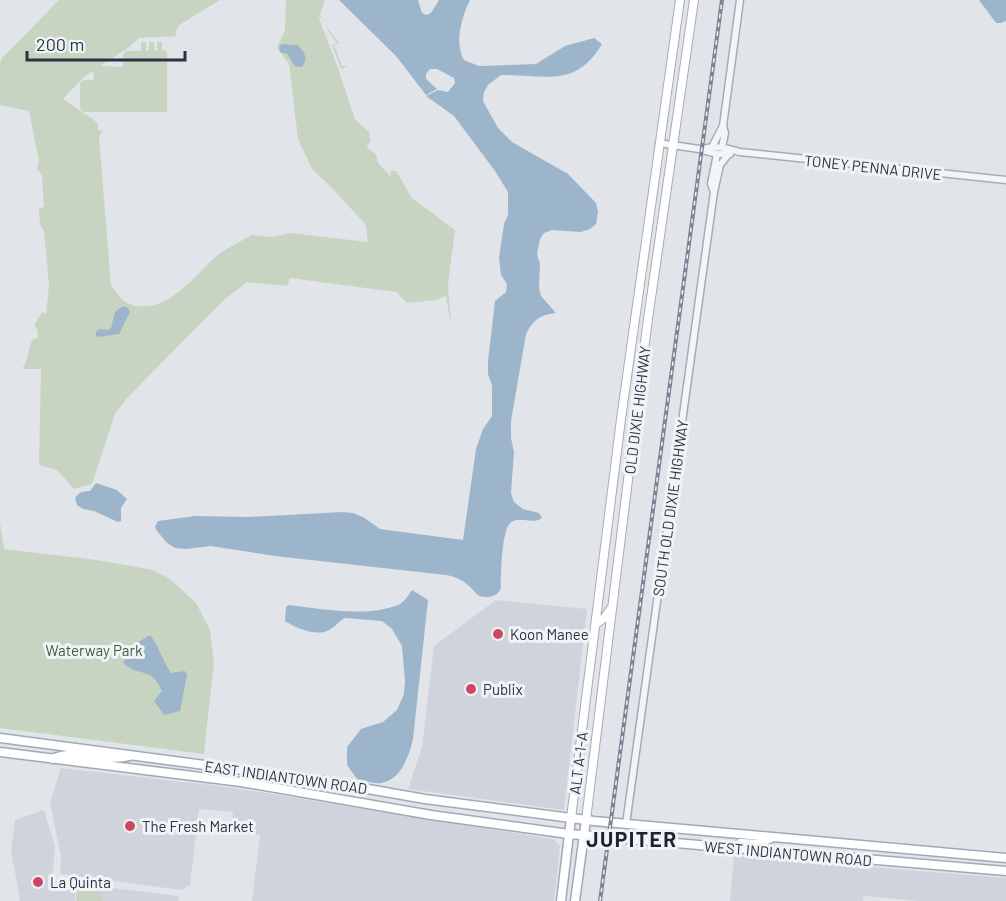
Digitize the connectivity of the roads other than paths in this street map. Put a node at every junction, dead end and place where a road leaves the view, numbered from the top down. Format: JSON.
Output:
{"nodes":[{"id":1,"x":680,"y":0,"type":"edge"},
{"id":2,"x":694,"y":0,"type":"edge"},
{"id":3,"x":740,"y":0,"type":"edge"},
{"id":4,"x":723,"y":126,"type":"junction"},
{"id":5,"x":659,"y":143,"type":"junction"},
{"id":6,"x":673,"y":145,"type":"junction"},
{"id":7,"x":712,"y":147,"type":"junction"},
{"id":8,"x":722,"y":147,"type":"junction"},
{"id":9,"x":702,"y":149,"type":"junction"},
{"id":10,"x":740,"y":153,"type":"junction"},
{"id":11,"x":717,"y":154,"type":"junction"},
{"id":12,"x":728,"y":155,"type":"junction"},
{"id":13,"x":1006,"y":180,"type":"edge"},
{"id":14,"x":714,"y":192,"type":"junction"},
{"id":15,"x":613,"y":605,"type":"junction"},
{"id":16,"x":596,"y":624,"type":"junction"},
{"id":17,"x":0,"y":738,"type":"edge"},
{"id":18,"x":0,"y":752,"type":"edge"},
{"id":19,"x":133,"y":755,"type":"junction"},
{"id":20,"x":52,"y":759,"type":"junction"},
{"id":21,"x":425,"y":799,"type":"junction"},
{"id":22,"x":423,"y":813,"type":"junction"},
{"id":23,"x":571,"y":818,"type":"junction"},
{"id":24,"x":586,"y":820,"type":"junction"},
{"id":25,"x":626,"y":824,"type":"junction"},
{"id":26,"x":569,"y":834,"type":"junction"},
{"id":27,"x":583,"y":836,"type":"junction"},
{"id":28,"x":771,"y":838,"type":"junction"},
{"id":29,"x":690,"y":845,"type":"junction"},
{"id":30,"x":866,"y":845,"type":"junction"},
{"id":31,"x":767,"y":851,"type":"junction"},
{"id":32,"x":1006,"y":858,"type":"edge"},
{"id":33,"x":1006,"y":871,"type":"edge"},
{"id":34,"x":561,"y":901,"type":"edge"},
{"id":35,"x":575,"y":901,"type":"edge"}],
"edges":[{"from":1,"to":5,"type":"main road","name":"OLD DIXIE HIGHWAY"},
{"from":2,"to":6,"type":"main road","name":"OLD DIXIE HIGHWAY"},
{"from":3,"to":4,"type":"street"},
{"from":4,"to":7,"type":"street"},
{"from":4,"to":8,"type":"street"},
{"from":5,"to":6,"type":"street","name":"TONEY PENNA DRIVE"},
{"from":5,"to":16,"type":"main road","name":"OLD DIXIE HIGHWAY"},
{"from":6,"to":9,"type":"street","name":"TONEY PENNA DRIVE"},
{"from":6,"to":15,"type":"main road","name":"OLD DIXIE HIGHWAY"},
{"from":7,"to":8,"type":"street","name":"TONEY PENNA DRIVE"},
{"from":7,"to":9,"type":"street","name":"TONEY PENNA DRIVE"},
{"from":8,"to":10,"type":"street","name":"TONEY PENNA DRIVE"},
{"from":9,"to":11,"type":"street","name":"TONEY PENNA DRIVE"},
{"from":10,"to":12,"type":"street","name":"TONEY PENNA DRIVE"},
{"from":10,"to":13,"type":"street","name":"TONEY PENNA DRIVE"},
{"from":11,"to":12,"type":"street","name":"TONEY PENNA DRIVE"},
{"from":11,"to":14,"type":"street","name":"SOUTH OLD DIXIE HIGHWAY"},
{"from":12,"to":14,"type":"street","name":"SOUTH OLD DIXIE HIGHWAY"},
{"from":14,"to":25,"type":"street","name":"SOUTH OLD DIXIE HIGHWAY"},
{"from":15,"to":16,"type":"main road"},
{"from":15,"to":24,"type":"main road","name":"OLD DIXIE HIGHWAY"},
{"from":16,"to":23,"type":"main road","name":"ALT A-1-A"},
{"from":17,"to":19,"type":"main road","name":"EAST INDIANTOWN ROAD"},
{"from":18,"to":20,"type":"main road","name":"EAST INDIANTOWN ROAD"},
{"from":19,"to":20,"type":"main road"},
{"from":19,"to":21,"type":"main road","name":"EAST INDIANTOWN ROAD"},
{"from":20,"to":22,"type":"main road","name":"EAST INDIANTOWN ROAD"},
{"from":21,"to":22,"type":"main road"},
{"from":21,"to":23,"type":"main road","name":"EAST INDIANTOWN ROAD"},
{"from":22,"to":26,"type":"main road","name":"EAST INDIANTOWN ROAD"},
{"from":23,"to":24,"type":"main road","name":"WEST INDIANTOWN ROAD"},
{"from":23,"to":26,"type":"main road","name":"ALT A-1-A"},
{"from":24,"to":25,"type":"main road","name":"WEST INDIANTOWN ROAD"},
{"from":24,"to":27,"type":"main road"},
{"from":25,"to":28,"type":"main road","name":"WEST INDIANTOWN ROAD"},
{"from":26,"to":27,"type":"main road","name":"WEST INDIANTOWN ROAD"},
{"from":26,"to":34,"type":"main road","name":"ALT A-1-A"},
{"from":27,"to":29,"type":"main road","name":"WEST INDIANTOWN ROAD"},
{"from":27,"to":35,"type":"main road"},
{"from":28,"to":29,"type":"main road"},
{"from":28,"to":30,"type":"main road","name":"WEST INDIANTOWN ROAD"},
{"from":29,"to":31,"type":"main road","name":"WEST INDIANTOWN ROAD"},
{"from":30,"to":31,"type":"main road"},
{"from":30,"to":32,"type":"main road","name":"WEST INDIANTOWN ROAD"},
{"from":31,"to":33,"type":"main road","name":"WEST INDIANTOWN ROAD"}]}
